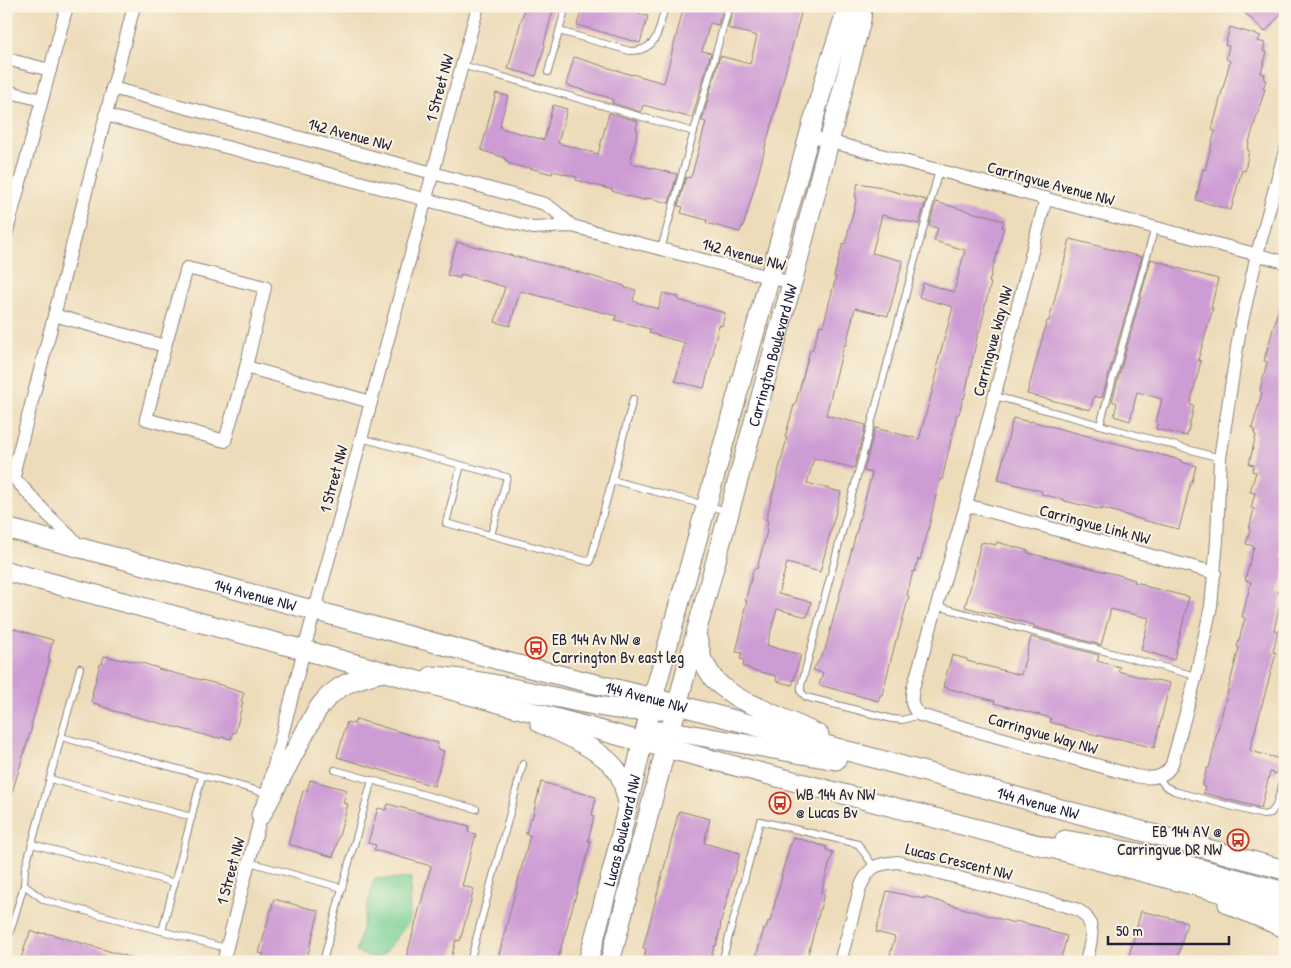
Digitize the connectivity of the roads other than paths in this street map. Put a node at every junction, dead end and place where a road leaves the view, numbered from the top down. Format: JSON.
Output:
{"nodes":[{"id":1,"x":67,"y":6,"type":"edge"},
{"id":2,"x":134,"y":6,"type":"edge"},
{"id":3,"x":478,"y":6,"type":"edge"},
{"id":4,"x":566,"y":6,"type":"edge"},
{"id":5,"x":665,"y":6,"type":"edge"},
{"id":6,"x":729,"y":6,"type":"edge"},
{"id":7,"x":848,"y":6,"type":"edge"},
{"id":8,"x":862,"y":6,"type":"edge"},
{"id":9,"x":559,"y":31,"type":"junction"},
{"id":10,"x":6,"y":59,"type":"edge"},
{"id":11,"x":462,"y":65,"type":"junction"},
{"id":12,"x":50,"y":70,"type":"junction"},
{"id":13,"x":548,"y":72,"type":"dead end"},
{"id":14,"x":112,"y":88,"type":"junction"},
{"id":15,"x":6,"y":91,"type":"edge"},
{"id":16,"x":42,"y":100,"type":"junction"},
{"id":17,"x":105,"y":115,"type":"junction"},
{"id":18,"x":694,"y":132,"type":"junction"},
{"id":19,"x":809,"y":136,"type":"junction"},
{"id":20,"x":829,"y":141,"type":"junction"},
{"id":21,"x":1285,"y":151,"type":"edge"},
{"id":22,"x":939,"y":170,"type":"junction"},
{"id":23,"x":433,"y":173,"type":"junction"},
{"id":24,"x":1046,"y":198,"type":"junction"},
{"id":25,"x":426,"y":200,"type":"junction"},
{"id":26,"x":572,"y":226,"type":"junction"},
{"id":27,"x":1155,"y":227,"type":"junction"},
{"id":28,"x":6,"y":235,"type":"edge"},
{"id":29,"x":661,"y":249,"type":"junction"},
{"id":30,"x":1257,"y":254,"type":"junction"},
{"id":31,"x":1285,"y":262,"type":"edge"},
{"id":32,"x":770,"y":278,"type":"junction"},
{"id":33,"x":792,"y":283,"type":"junction"},
{"id":34,"x":54,"y":315,"type":"junction"},
{"id":35,"x":165,"y":346,"type":"junction"},
{"id":36,"x":246,"y":368,"type":"junction"},
{"id":37,"x":995,"y":396,"type":"junction"},
{"id":38,"x":633,"y":398,"type":"dead end"},
{"id":39,"x":371,"y":402,"type":"junction"},
{"id":40,"x":1100,"y":425,"type":"junction"},
{"id":41,"x":361,"y":438,"type":"junction"},
{"id":42,"x":1220,"y":458,"type":"junction"},
{"id":43,"x":461,"y":466,"type":"junction"},
{"id":44,"x":612,"y":480,"type":"junction"},
{"id":45,"x":707,"y":505,"type":"junction"},
{"id":46,"x":966,"y":505,"type":"junction"},
{"id":47,"x":729,"y":512,"type":"junction"},
{"id":48,"x":6,"y":528,"type":"edge"},
{"id":49,"x":491,"y":535,"type":"junction"},
{"id":50,"x":83,"y":548,"type":"junction"},
{"id":51,"x":15,"y":574,"type":"edge"},
{"id":52,"x":1215,"y":574,"type":"junction"},
{"id":53,"x":6,"y":583,"type":"edge"},
{"id":54,"x":937,"y":606,"type":"junction"},
{"id":55,"x":314,"y":610,"type":"junction"},
{"id":56,"x":696,"y":632,"type":"junction"},
{"id":57,"x":304,"y":650,"type":"junction"},
{"id":58,"x":80,"y":668,"type":"dead end"},
{"id":59,"x":383,"y":672,"type":"junction"},
{"id":60,"x":1196,"y":676,"type":"junction"},
{"id":61,"x":493,"y":701,"type":"junction"},
{"id":62,"x":652,"y":704,"type":"junction"},
{"id":63,"x":677,"y":706,"type":"junction"},
{"id":64,"x":920,"y":715,"type":"junction"},
{"id":65,"x":61,"y":737,"type":"junction"},
{"id":66,"x":669,"y":739,"type":"junction"},
{"id":67,"x":643,"y":742,"type":"junction"},
{"id":68,"x":868,"y":757,"type":"junction"},
{"id":69,"x":523,"y":764,"type":"dead end"},
{"id":70,"x":335,"y":770,"type":"dead end"},
{"id":71,"x":202,"y":776,"type":"junction"},
{"id":72,"x":1158,"y":776,"type":"junction"},
{"id":73,"x":1285,"y":776,"type":"edge"},
{"id":74,"x":50,"y":779,"type":"junction"},
{"id":75,"x":372,"y":780,"type":"junction"},
{"id":76,"x":951,"y":780,"type":"junction"},
{"id":77,"x":266,"y":793,"type":"junction"},
{"id":78,"x":628,"y":802,"type":"junction"},
{"id":79,"x":476,"y":809,"type":"dead end"},
{"id":80,"x":261,"y":816,"type":"junction"},
{"id":81,"x":192,"y":817,"type":"junction"},
{"id":82,"x":979,"y":829,"type":"junction"},
{"id":83,"x":32,"y":844,"type":"junction"},
{"id":84,"x":249,"y":862,"type":"junction"},
{"id":85,"x":874,"y":867,"type":"junction"},
{"id":86,"x":1285,"y":870,"type":"edge"},
{"id":87,"x":1170,"y":879,"type":"junction"},
{"id":88,"x":175,"y":882,"type":"junction"},
{"id":89,"x":24,"y":885,"type":"junction"},
{"id":90,"x":342,"y":888,"type":"junction"},
{"id":91,"x":1285,"y":892,"type":"edge"},
{"id":92,"x":1285,"y":909,"type":"edge"},
{"id":93,"x":1285,"y":928,"type":"edge"},
{"id":94,"x":162,"y":931,"type":"junction"},
{"id":95,"x":6,"y":946,"type":"edge"},
{"id":96,"x":226,"y":948,"type":"junction"},
{"id":97,"x":223,"y":962,"type":"edge"},
{"id":98,"x":323,"y":962,"type":"edge"},
{"id":99,"x":470,"y":962,"type":"edge"},
{"id":100,"x":588,"y":962,"type":"edge"},
{"id":101,"x":610,"y":962,"type":"edge"},
{"id":102,"x":722,"y":962,"type":"edge"},
{"id":103,"x":840,"y":962,"type":"edge"},
{"id":104,"x":1086,"y":962,"type":"edge"}],
"edges":[{"from":1,"to":12,"type":"street"},
{"from":2,"to":14,"type":"street"},
{"from":3,"to":11,"type":"street","name":"1 Street NW"},
{"from":4,"to":9,"type":"lane"},
{"from":5,"to":9,"type":"lane"},
{"from":6,"to":18,"type":"lane"},
{"from":7,"to":19,"type":"main road","name":"Carrington Boulevard NW"},
{"from":8,"to":20,"type":"main road","name":"Carrington Boulevard NW"},
{"from":9,"to":13,"type":"lane"},
{"from":10,"to":12,"type":"street"},
{"from":11,"to":18,"type":"lane"},
{"from":11,"to":23,"type":"street","name":"1 Street NW"},
{"from":12,"to":16,"type":"street"},
{"from":14,"to":17,"type":"street"},
{"from":14,"to":23,"type":"street","name":"142 Avenue NW"},
{"from":15,"to":16,"type":"street"},
{"from":16,"to":28,"type":"street"},
{"from":17,"to":25,"type":"street","name":"142 Avenue NW"},
{"from":17,"to":34,"type":"street"},
{"from":18,"to":29,"type":"lane"},
{"from":19,"to":20,"type":"street","name":"Carringvue Avenue NW"},
{"from":19,"to":32,"type":"main road","name":"Carrington Boulevard NW"},
{"from":20,"to":22,"type":"street","name":"Carringvue Avenue NW"},
{"from":20,"to":33,"type":"main road","name":"Carrington Boulevard NW"},
{"from":21,"to":30,"type":"street"},
{"from":22,"to":24,"type":"street","name":"Carringvue Avenue NW"},
{"from":22,"to":64,"type":"lane"},
{"from":23,"to":25,"type":"street","name":"1 Street NW"},
{"from":23,"to":26,"type":"street","name":"142 Avenue NW"},
{"from":24,"to":27,"type":"street","name":"Carringvue Avenue NW"},
{"from":24,"to":37,"type":"street","name":"Carringvue Way NW"},
{"from":25,"to":26,"type":"street","name":"142 Avenue NW"},
{"from":25,"to":39,"type":"street","name":"1 Street NW"},
{"from":26,"to":29,"type":"street","name":"142 Avenue NW"},
{"from":27,"to":30,"type":"street","name":"Carringvue Avenue NW"},
{"from":27,"to":40,"type":"lane"},
{"from":29,"to":32,"type":"street","name":"142 Avenue NW"},
{"from":30,"to":31,"type":"street","name":"Carringvue Avenue NW"},
{"from":30,"to":42,"type":"street"},
{"from":32,"to":33,"type":"street","name":"142 Avenue NW"},
{"from":32,"to":45,"type":"main road","name":"Carrington Boulevard NW"},
{"from":33,"to":47,"type":"main road","name":"Carrington Boulevard NW"},
{"from":34,"to":35,"type":"street"},
{"from":34,"to":50,"type":"street"},
{"from":35,"to":36,"type":"street"},
{"from":35,"to":36,"type":"street"},
{"from":36,"to":39,"type":"street"},
{"from":37,"to":40,"type":"lane"},
{"from":37,"to":46,"type":"street","name":"Carringvue Way NW"},
{"from":38,"to":44,"type":"lane"},
{"from":39,"to":41,"type":"street","name":"1 Street NW"},
{"from":40,"to":42,"type":"lane"},
{"from":41,"to":43,"type":"lane"},
{"from":41,"to":55,"type":"street","name":"1 Street NW"},
{"from":42,"to":52,"type":"street"},
{"from":43,"to":49,"type":"lane"},
{"from":43,"to":49,"type":"lane"},
{"from":44,"to":45,"type":"lane"},
{"from":44,"to":49,"type":"lane"},
{"from":45,"to":47,"type":"lane"},
{"from":45,"to":62,"type":"main road","name":"Carrington Boulevard NW"},
{"from":46,"to":52,"type":"street","name":"Carringvue Link NW"},
{"from":46,"to":54,"type":"street","name":"Carringvue Way NW"},
{"from":47,"to":56,"type":"main road","name":"Carrington Boulevard NW"},
{"from":48,"to":50,"type":"main road","name":"144 Avenue NW"},
{"from":50,"to":55,"type":"main road","name":"144 Avenue NW"},
{"from":51,"to":53,"type":"street"},
{"from":51,"to":57,"type":"main road"},
{"from":52,"to":60,"type":"street"},
{"from":54,"to":60,"type":"lane"},
{"from":54,"to":64,"type":"street","name":"Carringvue Way NW"},
{"from":55,"to":57,"type":"street","name":"1 Street NW"},
{"from":55,"to":62,"type":"main road","name":"144 Avenue NW"},
{"from":56,"to":63,"type":"main road","name":"Carrington Boulevard NW"},
{"from":56,"to":68,"type":"main road"},
{"from":57,"to":59,"type":"main road"},
{"from":57,"to":77,"type":"street","name":"1 Street NW"},
{"from":58,"to":65,"type":"lane"},
{"from":59,"to":61,"type":"main road"},
{"from":59,"to":62,"type":"main road"},
{"from":59,"to":80,"type":"main road"},
{"from":60,"to":72,"type":"street"},
{"from":61,"to":67,"type":"main road"},
{"from":61,"to":78,"type":"main road"},
{"from":62,"to":63,"type":"main road","name":"144 Avenue NW"},
{"from":62,"to":67,"type":"main road","name":"Lucas Boulevard NW"},
{"from":63,"to":66,"type":"main road","name":"Lucas Boulevard NW"},
{"from":63,"to":68,"type":"main road","name":"144 Avenue NW"},
{"from":64,"to":72,"type":"street","name":"Carringvue Way NW"},
{"from":65,"to":71,"type":"lane"},
{"from":65,"to":74,"type":"lane"},
{"from":66,"to":67,"type":"main road"},
{"from":66,"to":76,"type":"main road"},
{"from":66,"to":82,"type":"main road"},
{"from":66,"to":101,"type":"main road","name":"Lucas Boulevard NW"},
{"from":67,"to":78,"type":"main road","name":"Lucas Boulevard NW"},
{"from":68,"to":76,"type":"main road","name":"144 Avenue NW"},
{"from":69,"to":99,"type":"lane"},
{"from":70,"to":75,"type":"lane"},
{"from":71,"to":77,"type":"lane"},
{"from":71,"to":81,"type":"lane"},
{"from":72,"to":73,"type":"lane"},
{"from":74,"to":81,"type":"lane"},
{"from":74,"to":83,"type":"lane"},
{"from":75,"to":79,"type":"lane"},
{"from":75,"to":90,"type":"lane"},
{"from":76,"to":86,"type":"main road","name":"144 Avenue NW"},
{"from":77,"to":80,"type":"street","name":"1 Street NW"},
{"from":78,"to":100,"type":"main road","name":"Lucas Boulevard NW"},
{"from":80,"to":84,"type":"street","name":"1 Street NW"},
{"from":81,"to":88,"type":"lane"},
{"from":82,"to":87,"type":"main road"},
{"from":82,"to":91,"type":"main road"},
{"from":83,"to":88,"type":"lane"},
{"from":83,"to":89,"type":"lane"},
{"from":84,"to":90,"type":"lane"},
{"from":84,"to":96,"type":"street","name":"1 Street NW"},
{"from":85,"to":102,"type":"lane"},
{"from":85,"to":103,"type":"street"},
{"from":85,"to":104,"type":"street","name":"Lucas Crescent NW"},
{"from":87,"to":92,"type":"main road"},
{"from":87,"to":93,"type":"main road"},
{"from":88,"to":94,"type":"lane"},
{"from":89,"to":94,"type":"lane"},
{"from":89,"to":95,"type":"lane"},
{"from":90,"to":98,"type":"lane"},
{"from":94,"to":96,"type":"lane"},
{"from":96,"to":97,"type":"street","name":"1 Street NW"}]}
